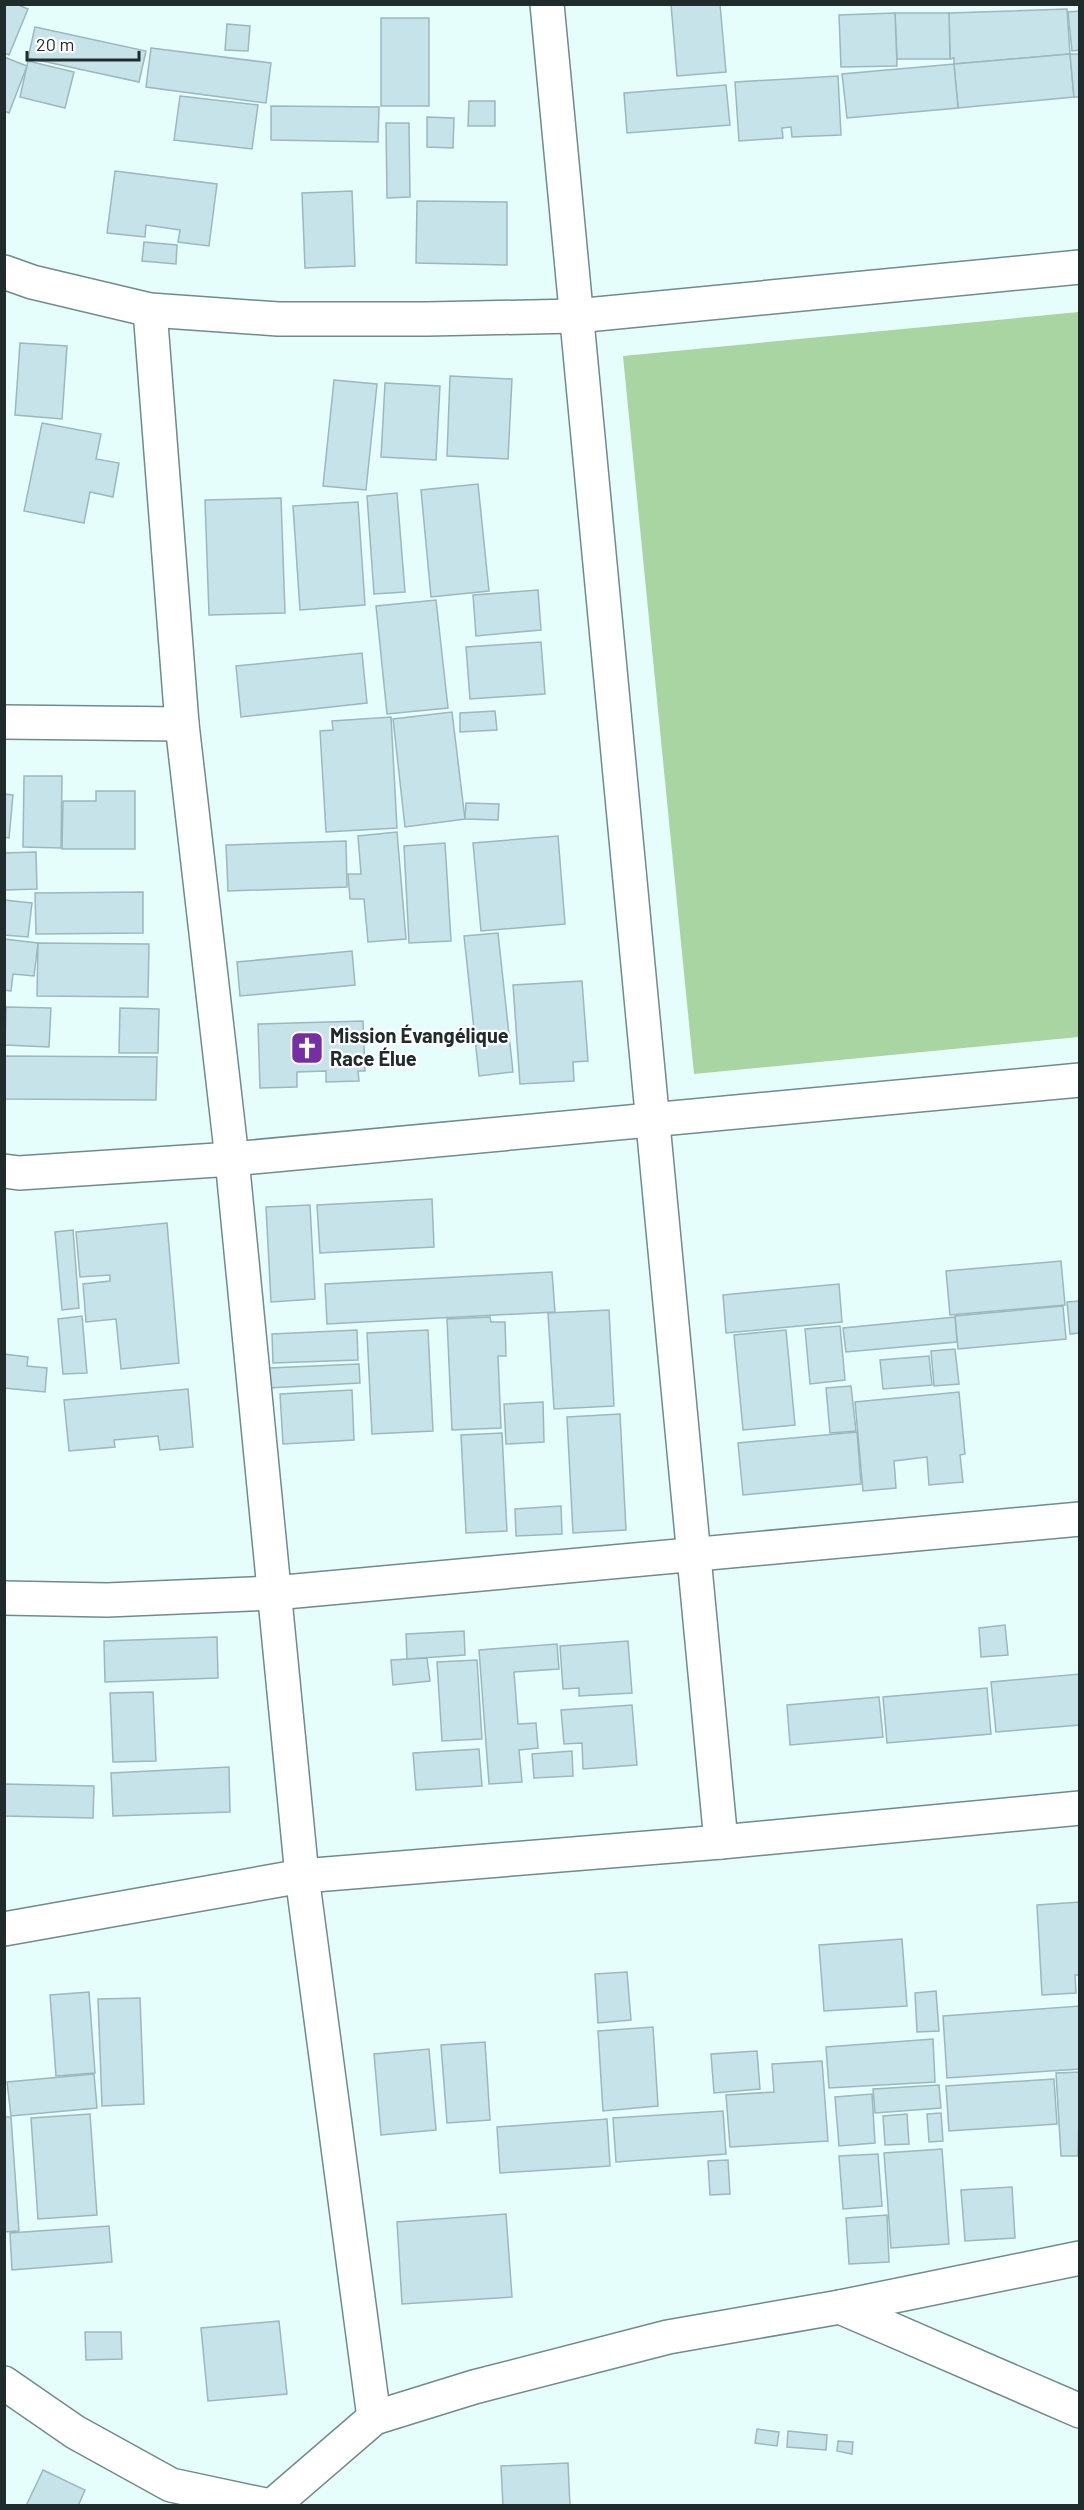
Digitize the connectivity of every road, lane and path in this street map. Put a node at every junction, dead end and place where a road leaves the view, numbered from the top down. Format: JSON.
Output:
{"nodes":[{"id":1,"x":547,"y":4,"type":"edge"},
{"id":2,"x":1080,"y":267,"type":"edge"},
{"id":3,"x":4,"y":272,"type":"edge"},
{"id":4,"x":150,"y":310,"type":"junction"},
{"id":5,"x":576,"y":316,"type":"junction"},
{"id":6,"x":4,"y":722,"type":"edge"},
{"id":7,"x":182,"y":724,"type":"junction"},
{"id":8,"x":1080,"y":1080,"type":"edge"},
{"id":9,"x":651,"y":1120,"type":"junction"},
{"id":10,"x":232,"y":1159,"type":"junction"},
{"id":11,"x":4,"y":1171,"type":"edge"},
{"id":12,"x":1080,"y":1519,"type":"edge"},
{"id":13,"x":693,"y":1555,"type":"junction"},
{"id":14,"x":274,"y":1593,"type":"junction"},
{"id":15,"x":4,"y":1598,"type":"edge"},
{"id":16,"x":1080,"y":1808,"type":"edge"},
{"id":17,"x":721,"y":1842,"type":"junction"},
{"id":18,"x":302,"y":1876,"type":"junction"},
{"id":19,"x":4,"y":1929,"type":"edge"},
{"id":20,"x":1080,"y":2258,"type":"edge"},
{"id":21,"x":840,"y":2307,"type":"junction"},
{"id":22,"x":4,"y":2382,"type":"edge"},
{"id":23,"x":1080,"y":2411,"type":"edge"},
{"id":24,"x":374,"y":2418,"type":"junction"},
{"id":25,"x":271,"y":2505,"type":"edge"}],
"edges":[{"from":1,"to":5,"type":"street"},
{"from":2,"to":5,"type":"street"},
{"from":3,"to":4,"type":"street"},
{"from":4,"to":5,"type":"street"},
{"from":4,"to":7,"type":"street"},
{"from":5,"to":9,"type":"street"},
{"from":6,"to":7,"type":"street"},
{"from":7,"to":10,"type":"street"},
{"from":8,"to":9,"type":"street"},
{"from":9,"to":10,"type":"street"},
{"from":9,"to":13,"type":"street"},
{"from":10,"to":11,"type":"street"},
{"from":10,"to":14,"type":"street"},
{"from":12,"to":13,"type":"street"},
{"from":13,"to":14,"type":"street"},
{"from":13,"to":17,"type":"street"},
{"from":14,"to":15,"type":"street"},
{"from":14,"to":18,"type":"street"},
{"from":16,"to":17,"type":"street"},
{"from":17,"to":18,"type":"street"},
{"from":18,"to":19,"type":"street"},
{"from":18,"to":24,"type":"street"},
{"from":20,"to":21,"type":"street"},
{"from":21,"to":23,"type":"street"},
{"from":21,"to":24,"type":"street"},
{"from":22,"to":25,"type":"street"},
{"from":24,"to":25,"type":"street"}]}
